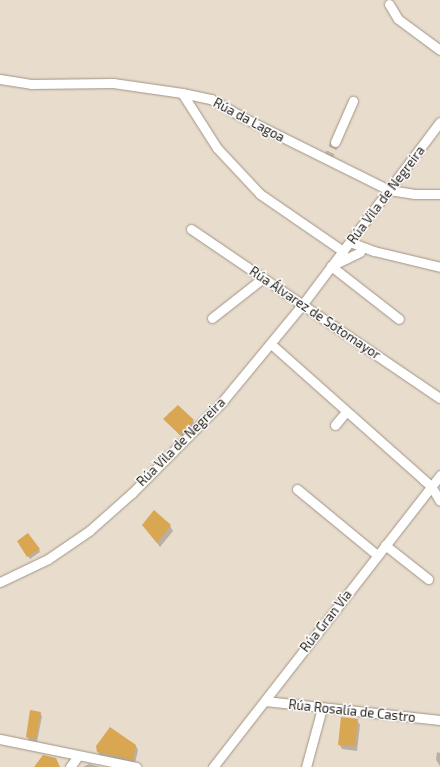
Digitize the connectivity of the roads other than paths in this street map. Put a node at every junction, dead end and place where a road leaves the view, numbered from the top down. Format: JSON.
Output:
{"nodes":[{"id":1,"x":389,"y":4,"type":"dead end"},
{"id":2,"x":440,"y":50,"type":"edge"},
{"id":3,"x":0,"y":79,"type":"edge"},
{"id":4,"x":182,"y":93,"type":"junction"},
{"id":5,"x":353,"y":101,"type":"dead end"},
{"id":6,"x":440,"y":122,"type":"edge"},
{"id":7,"x":335,"y":142,"type":"tunnel mouth"},
{"id":8,"x":389,"y":190,"type":"junction"},
{"id":9,"x":440,"y":194,"type":"edge"},
{"id":10,"x":191,"y":229,"type":"dead end"},
{"id":11,"x":359,"y":230,"type":"junction"},
{"id":12,"x":346,"y":246,"type":"junction"},
{"id":13,"x":368,"y":250,"type":"junction"},
{"id":14,"x":340,"y":261,"type":"junction"},
{"id":15,"x":331,"y":266,"type":"junction"},
{"id":16,"x":440,"y":267,"type":"edge"},
{"id":17,"x":340,"y":273,"type":"junction"},
{"id":18,"x":263,"y":278,"type":"junction"},
{"id":19,"x":302,"y":305,"type":"junction"},
{"id":20,"x":212,"y":318,"type":"dead end"},
{"id":21,"x":399,"y":319,"type":"dead end"},
{"id":22,"x":271,"y":344,"type":"junction"},
{"id":23,"x":440,"y":398,"type":"edge"},
{"id":24,"x":346,"y":412,"type":"junction"},
{"id":25,"x":335,"y":425,"type":"dead end"},
{"id":26,"x":440,"y":475,"type":"edge"},
{"id":27,"x":431,"y":486,"type":"junction"},
{"id":28,"x":297,"y":489,"type":"dead end"},
{"id":29,"x":440,"y":501,"type":"edge"},
{"id":30,"x":385,"y":545,"type":"junction"},
{"id":31,"x":377,"y":555,"type":"junction"},
{"id":32,"x":428,"y":579,"type":"dead end"},
{"id":33,"x":0,"y":582,"type":"edge"},
{"id":34,"x":265,"y":701,"type":"junction"},
{"id":35,"x":322,"y":708,"type":"junction"},
{"id":36,"x":440,"y":720,"type":"edge"},
{"id":37,"x":0,"y":739,"type":"edge"},
{"id":38,"x":78,"y":756,"type":"junction"},
{"id":39,"x":70,"y":767,"type":"edge"},
{"id":40,"x":136,"y":767,"type":"edge"},
{"id":41,"x":213,"y":767,"type":"edge"},
{"id":42,"x":306,"y":767,"type":"edge"}],
"edges":[{"from":1,"to":2,"type":"street"},
{"from":3,"to":4,"type":"street","name":"Rúa da Lagoa"},
{"from":4,"to":8,"type":"street","name":"Rúa da Lagoa"},
{"from":4,"to":12,"type":"street"},
{"from":5,"to":7,"type":"street"},
{"from":6,"to":8,"type":"street","name":"Rúa Vila de Negreira"},
{"from":8,"to":9,"type":"street","name":"Rúa da Lagoa"},
{"from":8,"to":11,"type":"street","name":"Rúa Vila de Negreira"},
{"from":10,"to":18,"type":"street","name":"Rúa Álvarez de Sotomayor"},
{"from":11,"to":12,"type":"street","name":"Rúa Vila de Negreira"},
{"from":11,"to":13,"type":"street"},
{"from":12,"to":13,"type":"street"},
{"from":12,"to":15,"type":"street","name":"Rúa Vila de Negreira"},
{"from":13,"to":14,"type":"street","name":"Rúa Vila de Negreira"},
{"from":13,"to":16,"type":"street"},
{"from":14,"to":15,"type":"street","name":"Rúa Vila de Negreira"},
{"from":14,"to":17,"type":"street"},
{"from":15,"to":17,"type":"street"},
{"from":15,"to":19,"type":"street","name":"Rúa Vila de Negreira"},
{"from":17,"to":21,"type":"street"},
{"from":18,"to":19,"type":"street","name":"Rúa Álvarez de Sotomayor"},
{"from":18,"to":20,"type":"street"},
{"from":19,"to":22,"type":"street","name":"Rúa Vila de Negreira"},
{"from":19,"to":23,"type":"street","name":"Rúa Álvarez de Sotomayor"},
{"from":22,"to":24,"type":"street"},
{"from":22,"to":33,"type":"street","name":"Rúa Vila de Negreira"},
{"from":24,"to":25,"type":"street"},
{"from":24,"to":27,"type":"street"},
{"from":26,"to":27,"type":"street","name":"Rúa Gran Vía"},
{"from":27,"to":29,"type":"street"},
{"from":27,"to":30,"type":"street","name":"Rúa Gran Vía"},
{"from":28,"to":31,"type":"street"},
{"from":30,"to":31,"type":"street","name":"Rúa Gran Vía"},
{"from":30,"to":32,"type":"street"},
{"from":31,"to":34,"type":"street","name":"Rúa Gran Vía"},
{"from":34,"to":35,"type":"street","name":"Rúa Rosalía de Castro"},
{"from":34,"to":41,"type":"street","name":"Rúa Gran Vía"},
{"from":35,"to":36,"type":"street","name":"Rúa Rosalía de Castro"},
{"from":35,"to":42,"type":"street"},
{"from":37,"to":38,"type":"street"},
{"from":38,"to":39,"type":"street"},
{"from":38,"to":40,"type":"street"}]}
